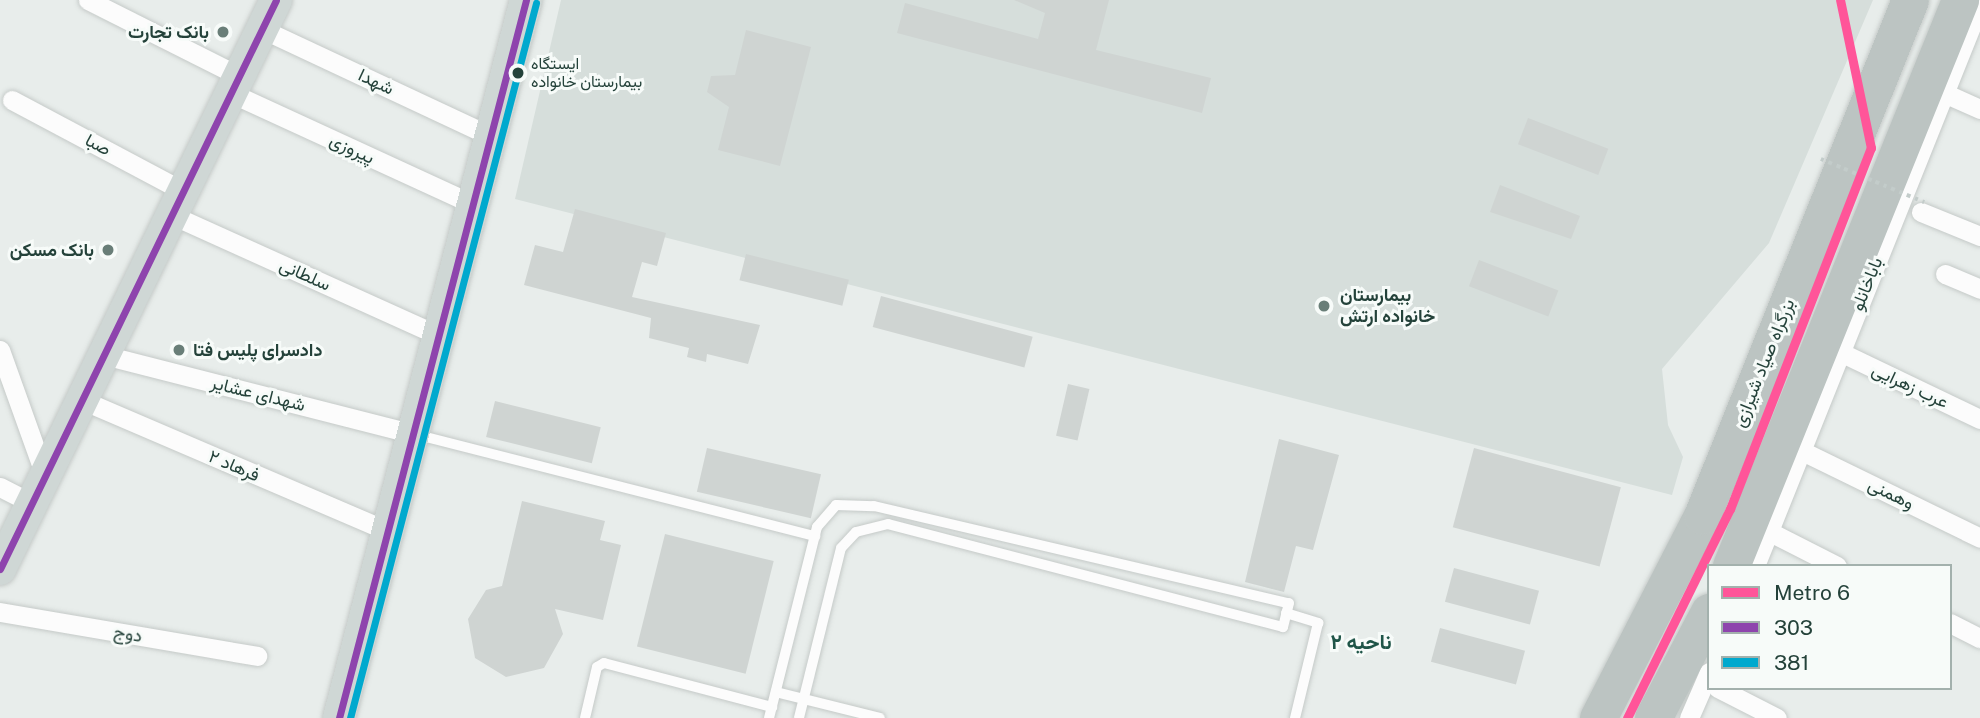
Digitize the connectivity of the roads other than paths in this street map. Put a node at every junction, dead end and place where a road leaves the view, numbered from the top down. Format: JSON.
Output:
{"nodes":[{"id":1,"x":88,"y":0,"type":"edge"},
{"id":2,"x":276,"y":0,"type":"edge"},
{"id":3,"x":526,"y":0,"type":"edge"},
{"id":4,"x":1910,"y":0,"type":"edge"},
{"id":5,"x":1960,"y":0,"type":"edge"},
{"id":6,"x":1980,"y":4,"type":"edge"},
{"id":7,"x":262,"y":29,"type":"junction"},
{"id":8,"x":235,"y":85,"type":"junction"},
{"id":9,"x":1944,"y":93,"type":"junction"},
{"id":10,"x":12,"y":100,"type":"dead end"},
{"id":11,"x":1980,"y":109,"type":"edge"},
{"id":12,"x":490,"y":136,"type":"junction"},
{"id":13,"x":177,"y":203,"type":"junction"},
{"id":14,"x":472,"y":204,"type":"junction"},
{"id":15,"x":1923,"y":207,"type":"road end"},
{"id":16,"x":1980,"y":236,"type":"edge"},
{"id":17,"x":1945,"y":274,"type":"dead end"},
{"id":18,"x":1979,"y":286,"type":"edge"},
{"id":19,"x":438,"y":335,"type":"junction"},
{"id":20,"x":0,"y":350,"type":"edge"},
{"id":21,"x":1840,"y":352,"type":"junction"},
{"id":22,"x":104,"y":355,"type":"junction"},
{"id":23,"x":82,"y":400,"type":"junction"},
{"id":24,"x":1980,"y":419,"type":"edge"},
{"id":25,"x":413,"y":434,"type":"junction"},
{"id":26,"x":1802,"y":451,"type":"junction"},
{"id":27,"x":0,"y":487,"type":"edge"},
{"id":28,"x":38,"y":490,"type":"junction"},
{"id":29,"x":387,"y":531,"type":"junction"},
{"id":30,"x":1770,"y":532,"type":"junction"},
{"id":31,"x":815,"y":536,"type":"junction"},
{"id":32,"x":1980,"y":538,"type":"edge"},
{"id":33,"x":1732,"y":564,"type":"edge"},
{"id":34,"x":1756,"y":564,"type":"edge"},
{"id":35,"x":1833,"y":564,"type":"edge"},
{"id":36,"x":0,"y":569,"type":"edge"},
{"id":37,"x":0,"y":612,"type":"edge"},
{"id":38,"x":1286,"y":613,"type":"junction"},
{"id":39,"x":1707,"y":615,"type":"edge"},
{"id":40,"x":1952,"y":624,"type":"edge"},
{"id":41,"x":1980,"y":638,"type":"edge"},
{"id":42,"x":257,"y":656,"type":"dead end"},
{"id":43,"x":1707,"y":686,"type":"edge"},
{"id":44,"x":1726,"y":690,"type":"edge"},
{"id":45,"x":776,"y":692,"type":"junction"},
{"id":46,"x":804,"y":699,"type":"junction"},
{"id":47,"x":772,"y":707,"type":"junction"},
{"id":48,"x":339,"y":718,"type":"edge"},
{"id":49,"x":585,"y":718,"type":"edge"},
{"id":50,"x":769,"y":718,"type":"edge"},
{"id":51,"x":799,"y":718,"type":"edge"},
{"id":52,"x":880,"y":718,"type":"edge"},
{"id":53,"x":1295,"y":718,"type":"edge"},
{"id":54,"x":1598,"y":718,"type":"edge"},
{"id":55,"x":1653,"y":718,"type":"edge"},
{"id":56,"x":1689,"y":718,"type":"edge"},
{"id":57,"x":1777,"y":718,"type":"edge"}],
"edges":[{"from":1,"to":8,"type":"street","name":"پیروزی"},
{"from":2,"to":7,"type":"main road"},
{"from":3,"to":12,"type":"main road"},
{"from":4,"to":54,"type":"highway","name":"بزرگراه صیاد شیرازی"},
{"from":5,"to":33,"type":"highway"},
{"from":6,"to":9,"type":"street","name":"باباخانلو"},
{"from":7,"to":8,"type":"main road"},
{"from":7,"to":12,"type":"street","name":"شهدا"},
{"from":8,"to":13,"type":"main road"},
{"from":8,"to":14,"type":"street","name":"پیروزی"},
{"from":9,"to":11,"type":"street"},
{"from":9,"to":21,"type":"street","name":"باباخانلو"},
{"from":10,"to":13,"type":"street","name":"صبا"},
{"from":12,"to":14,"type":"main road"},
{"from":13,"to":19,"type":"street","name":"سلطانی"},
{"from":13,"to":22,"type":"main road"},
{"from":14,"to":19,"type":"main road"},
{"from":15,"to":16,"type":"street"},
{"from":17,"to":18,"type":"street"},
{"from":19,"to":25,"type":"main road"},
{"from":20,"to":28,"type":"street"},
{"from":21,"to":24,"type":"street","name":"عرب زهرایی"},
{"from":21,"to":26,"type":"street","name":"باباخانلو"},
{"from":22,"to":23,"type":"main road"},
{"from":22,"to":25,"type":"street","name":"شهدای عشایر"},
{"from":23,"to":28,"type":"main road"},
{"from":23,"to":29,"type":"street","name":"فرهاد ۲"},
{"from":25,"to":29,"type":"main road"},
{"from":25,"to":31,"type":"lane"},
{"from":26,"to":30,"type":"street","name":"باباخانلو"},
{"from":26,"to":32,"type":"street","name":"وهمنی"},
{"from":27,"to":28,"type":"street"},
{"from":28,"to":36,"type":"main road"},
{"from":29,"to":48,"type":"main road"},
{"from":30,"to":34,"type":"street","name":"باباخانلو"},
{"from":30,"to":35,"type":"street"},
{"from":31,"to":38,"type":"lane"},
{"from":31,"to":45,"type":"lane"},
{"from":37,"to":42,"type":"street","name":"دوج"},
{"from":38,"to":46,"type":"lane"},
{"from":38,"to":53,"type":"lane"},
{"from":39,"to":55,"type":"highway"},
{"from":40,"to":41,"type":"street"},
{"from":43,"to":56,"type":"street"},
{"from":44,"to":57,"type":"street"},
{"from":45,"to":46,"type":"lane"},
{"from":45,"to":47,"type":"lane"},
{"from":46,"to":51,"type":"lane"},
{"from":46,"to":52,"type":"lane"},
{"from":47,"to":49,"type":"lane"},
{"from":47,"to":50,"type":"lane"}]}
